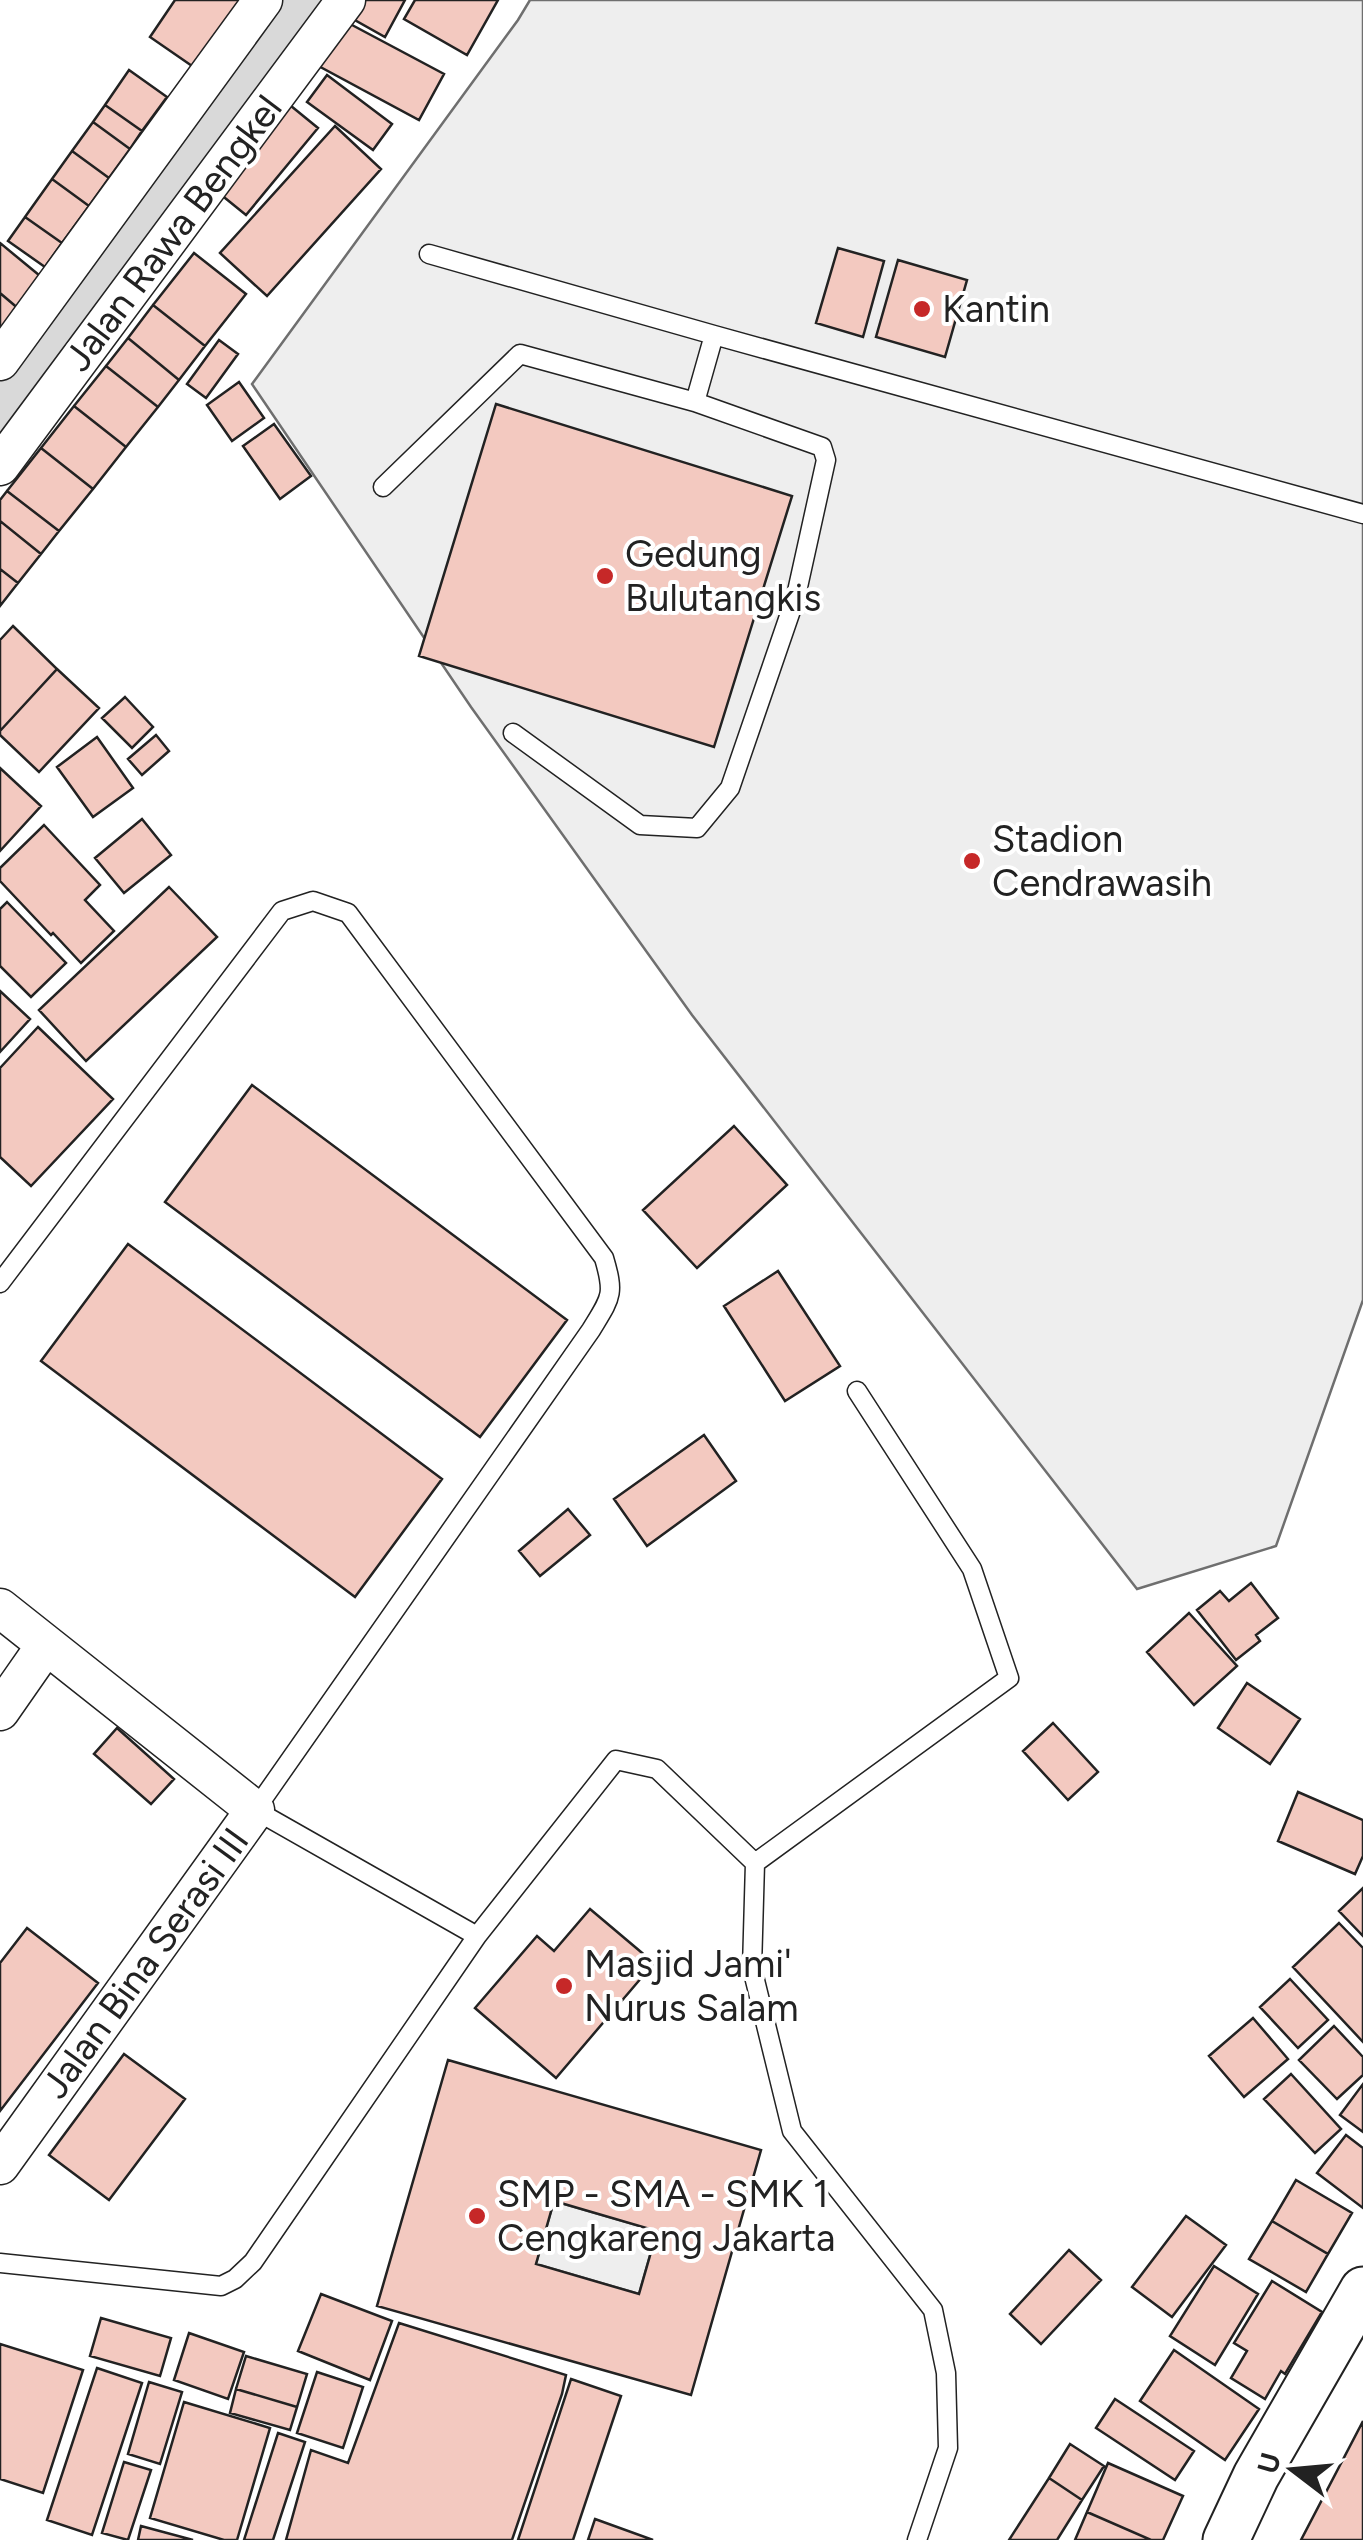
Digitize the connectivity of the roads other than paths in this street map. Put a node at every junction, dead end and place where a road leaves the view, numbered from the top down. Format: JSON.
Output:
{"nodes":[{"id":1,"x":263,"y":0,"type":"edge"},
{"id":2,"x":346,"y":0,"type":"edge"},
{"id":3,"x":428,"y":254,"type":"dead end"},
{"id":4,"x":714,"y":335,"type":"junction"},
{"id":5,"x":0,"y":361,"type":"edge"},
{"id":6,"x":695,"y":402,"type":"junction"},
{"id":7,"x":0,"y":466,"type":"edge"},
{"id":8,"x":383,"y":488,"type":"dead end"},
{"id":9,"x":1363,"y":514,"type":"edge"},
{"id":10,"x":513,"y":733,"type":"dead end"},
{"id":11,"x":0,"y":1283,"type":"edge"},
{"id":12,"x":857,"y":1391,"type":"dead end"},
{"id":13,"x":0,"y":1608,"type":"edge"},
{"id":14,"x":46,"y":1645,"type":"junction"},
{"id":15,"x":0,"y":1711,"type":"edge"},
{"id":16,"x":255,"y":1810,"type":"junction"},
{"id":17,"x":755,"y":1863,"type":"junction"},
{"id":18,"x":477,"y":1936,"type":"junction"},
{"id":19,"x":0,"y":2165,"type":"edge"},
{"id":20,"x":0,"y":2263,"type":"edge"},
{"id":21,"x":1363,"y":2290,"type":"edge"},
{"id":22,"x":916,"y":2540,"type":"edge"},
{"id":23,"x":1226,"y":2540,"type":"edge"}],
"edges":[{"from":1,"to":5,"type":"street","name":"Jalan Rawa Bengkel"},
{"from":2,"to":7,"type":"street","name":"Jalan Rawa Bengkel"},
{"from":3,"to":4,"type":"lane"},
{"from":4,"to":6,"type":"lane"},
{"from":4,"to":9,"type":"lane"},
{"from":6,"to":8,"type":"lane"},
{"from":6,"to":10,"type":"lane"},
{"from":11,"to":16,"type":"lane"},
{"from":12,"to":17,"type":"lane"},
{"from":13,"to":14,"type":"street"},
{"from":14,"to":15,"type":"street"},
{"from":14,"to":16,"type":"street"},
{"from":16,"to":18,"type":"lane"},
{"from":16,"to":19,"type":"street","name":"Jalan Bina Serasi III"},
{"from":17,"to":18,"type":"lane"},
{"from":17,"to":22,"type":"lane"},
{"from":18,"to":20,"type":"lane"},
{"from":21,"to":23,"type":"street"}]}
